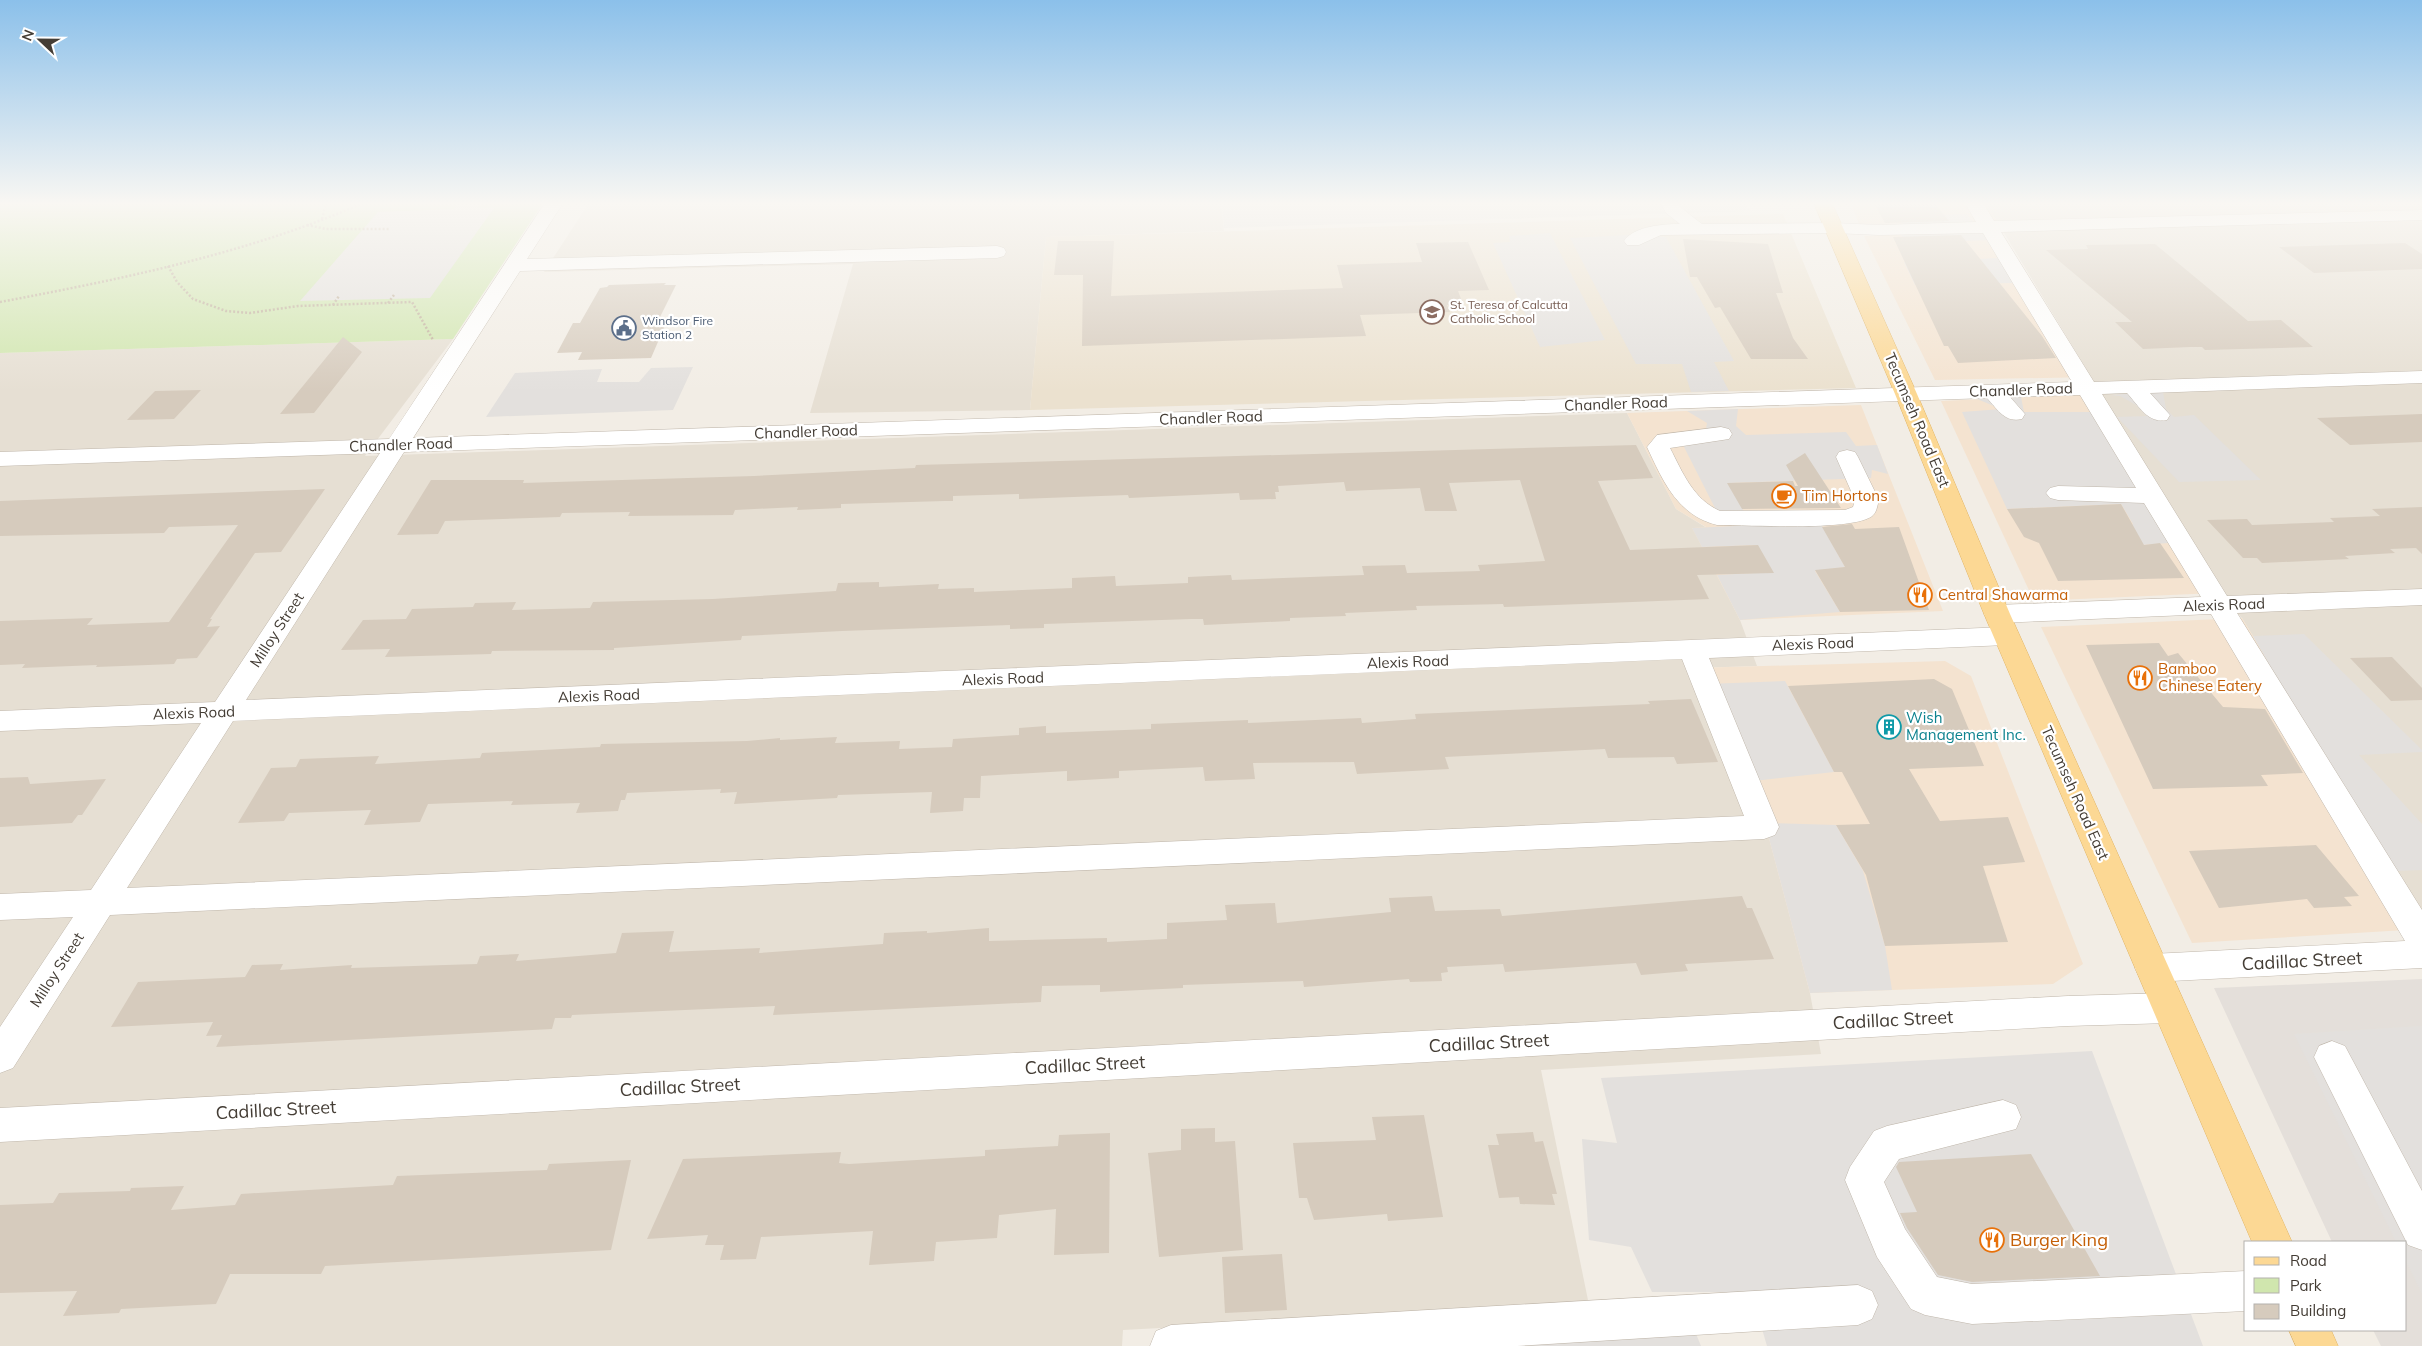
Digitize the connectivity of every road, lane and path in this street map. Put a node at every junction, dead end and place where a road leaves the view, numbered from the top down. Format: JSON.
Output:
{"nodes":[{"id":1,"x":514,"y":265,"type":"edge"},
{"id":2,"x":168,"y":266,"type":"joint"},
{"id":3,"x":1850,"y":266,"type":"edge"},
{"id":4,"x":2005,"y":266,"type":"edge"},
{"id":5,"x":394,"y":295,"type":"dead end"},
{"id":6,"x":339,"y":296,"type":"dead end"},
{"id":7,"x":0,"y":302,"type":"edge"},
{"id":8,"x":388,"y":303,"type":"junction"},
{"id":9,"x":333,"y":305,"type":"junction"},
{"id":10,"x":438,"y":344,"type":"dead end"},
{"id":11,"x":2422,"y":377,"type":"edge"},
{"id":12,"x":2132,"y":386,"type":"junction"},
{"id":13,"x":2087,"y":388,"type":"junction"},
{"id":14,"x":1992,"y":391,"type":"junction"},
{"id":15,"x":1906,"y":394,"type":"junction"},
{"id":16,"x":2014,"y":414,"type":"dead end"},
{"id":17,"x":2159,"y":416,"type":"dead end"},
{"id":18,"x":1721,"y":434,"type":"dead end"},
{"id":19,"x":397,"y":446,"type":"junction"},
{"id":20,"x":1847,"y":458,"type":"dead end"},
{"id":21,"x":0,"y":459,"type":"edge"},
{"id":22,"x":2058,"y":493,"type":"dead end"},
{"id":23,"x":2152,"y":496,"type":"junction"},
{"id":24,"x":2422,"y":597,"type":"edge"},
{"id":25,"x":2219,"y":605,"type":"junction"},
{"id":26,"x":2002,"y":625,"type":"junction"},
{"id":27,"x":1692,"y":650,"type":"junction"},
{"id":28,"x":225,"y":712,"type":"junction"},
{"id":29,"x":0,"y":721,"type":"edge"},
{"id":30,"x":101,"y":902,"type":"junction"},
{"id":31,"x":0,"y":907,"type":"edge"},
{"id":32,"x":2422,"y":939,"type":"edge"},
{"id":33,"x":2422,"y":954,"type":"edge"},
{"id":34,"x":2152,"y":968,"type":"junction"},
{"id":35,"x":2169,"y":1008,"type":"junction"},
{"id":36,"x":0,"y":1057,"type":"edge"},
{"id":37,"x":2332,"y":1057,"type":"dead end"},
{"id":38,"x":2003,"y":1117,"type":"dead end"},
{"id":39,"x":0,"y":1125,"type":"edge"},
{"id":40,"x":2422,"y":1231,"type":"edge"},
{"id":41,"x":2272,"y":1241,"type":"edge"},
{"id":42,"x":2244,"y":1291,"type":"edge"},
{"id":43,"x":1858,"y":1305,"type":"dead end"},
{"id":44,"x":2310,"y":1331,"type":"edge"},
{"id":45,"x":1171,"y":1346,"type":"edge"},
{"id":46,"x":2317,"y":1346,"type":"edge"}],
"edges":[{"from":1,"to":19,"type":"street","name":"Milloy Street"},
{"from":2,"to":7,"type":"path"},
{"from":2,"to":9,"type":"path"},
{"from":3,"to":15,"type":"main road","name":"Tecumseh Road East"},
{"from":4,"to":13,"type":"street"},
{"from":5,"to":8,"type":"path"},
{"from":6,"to":9,"type":"path"},
{"from":8,"to":9,"type":"path"},
{"from":8,"to":10,"type":"path"},
{"from":11,"to":12,"type":"street","name":"Chandler Road"},
{"from":12,"to":13,"type":"street","name":"Chandler Road"},
{"from":12,"to":17,"type":"street"},
{"from":13,"to":14,"type":"street","name":"Chandler Road"},
{"from":13,"to":23,"type":"street"},
{"from":14,"to":15,"type":"street","name":"Chandler Road"},
{"from":14,"to":16,"type":"street"},
{"from":15,"to":19,"type":"street","name":"Chandler Road"},
{"from":15,"to":26,"type":"main road","name":"Tecumseh Road East"},
{"from":18,"to":20,"type":"street"},
{"from":19,"to":21,"type":"street","name":"Chandler Road"},
{"from":19,"to":28,"type":"street","name":"Milloy Street"},
{"from":22,"to":23,"type":"street"},
{"from":23,"to":25,"type":"street"},
{"from":24,"to":25,"type":"street","name":"Alexis Road"},
{"from":25,"to":26,"type":"street","name":"Alexis Road"},
{"from":25,"to":32,"type":"street"},
{"from":26,"to":27,"type":"street","name":"Alexis Road"},
{"from":26,"to":34,"type":"main road","name":"Tecumseh Road East"},
{"from":27,"to":28,"type":"street","name":"Alexis Road"},
{"from":27,"to":30,"type":"street"},
{"from":28,"to":29,"type":"street","name":"Alexis Road"},
{"from":28,"to":30,"type":"street","name":"Milloy Street"},
{"from":30,"to":31,"type":"street"},
{"from":30,"to":36,"type":"street","name":"Milloy Street"},
{"from":33,"to":34,"type":"street","name":"Cadillac Street"},
{"from":34,"to":35,"type":"main road","name":"Tecumseh Road East"},
{"from":35,"to":39,"type":"street","name":"Cadillac Street"},
{"from":35,"to":41,"type":"main road","name":"Tecumseh Road East"},
{"from":37,"to":40,"type":"street"},
{"from":38,"to":42,"type":"street"},
{"from":43,"to":45,"type":"street"},
{"from":44,"to":46,"type":"main road"}]}
